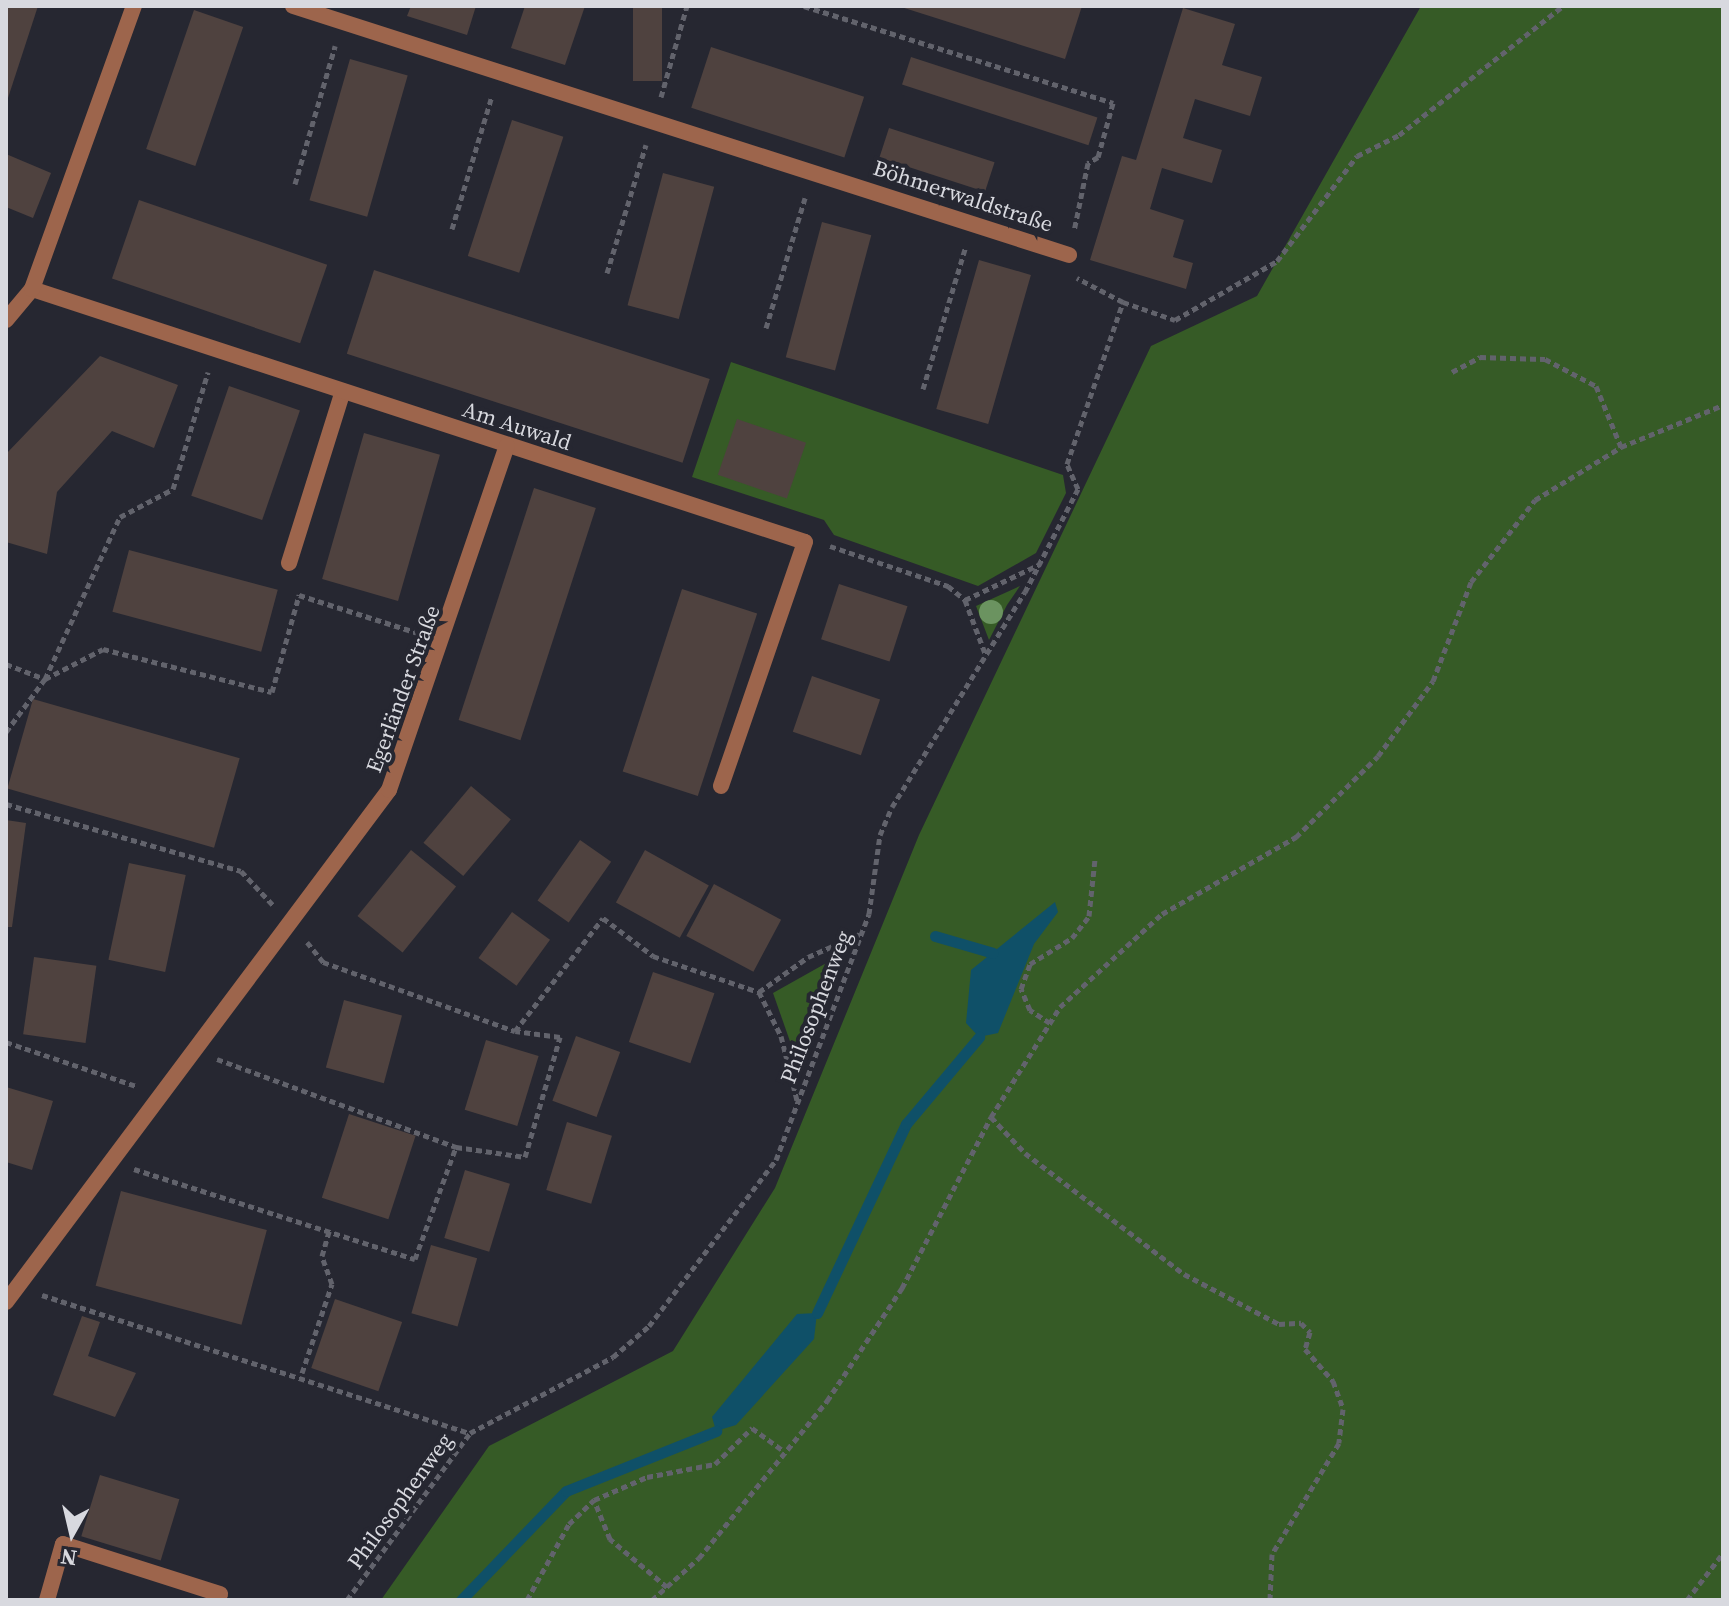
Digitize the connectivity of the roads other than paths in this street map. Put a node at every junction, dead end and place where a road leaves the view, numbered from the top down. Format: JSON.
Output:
{"nodes":[{"id":1,"x":134,"y":6,"type":"edge"},
{"id":2,"x":293,"y":6,"type":"edge"},
{"id":3,"x":1069,"y":255,"type":"road end"},
{"id":4,"x":32,"y":289,"type":"junction"},
{"id":5,"x":6,"y":320,"type":"edge"},
{"id":6,"x":342,"y":394,"type":"junction"},
{"id":7,"x":507,"y":446,"type":"junction"},
{"id":8,"x":289,"y":563,"type":"dead end"},
{"id":9,"x":721,"y":786,"type":"dead end"},
{"id":10,"x":8,"y":1293,"type":"edge"},
{"id":11,"x":220,"y":1594,"type":"dead end"},
{"id":12,"x":47,"y":1600,"type":"edge"}],
"edges":[{"from":1,"to":4,"type":"street"},
{"from":2,"to":3,"type":"street","name":"Böhmerwaldstraße"},
{"from":4,"to":5,"type":"street"},
{"from":4,"to":6,"type":"street","name":"Am Auwald"},
{"from":6,"to":7,"type":"street","name":"Am Auwald"},
{"from":6,"to":8,"type":"street"},
{"from":7,"to":9,"type":"street","name":"Am Auwald"},
{"from":7,"to":10,"type":"street","name":"Egerländer Straße"},
{"from":11,"to":12,"type":"street"}]}
